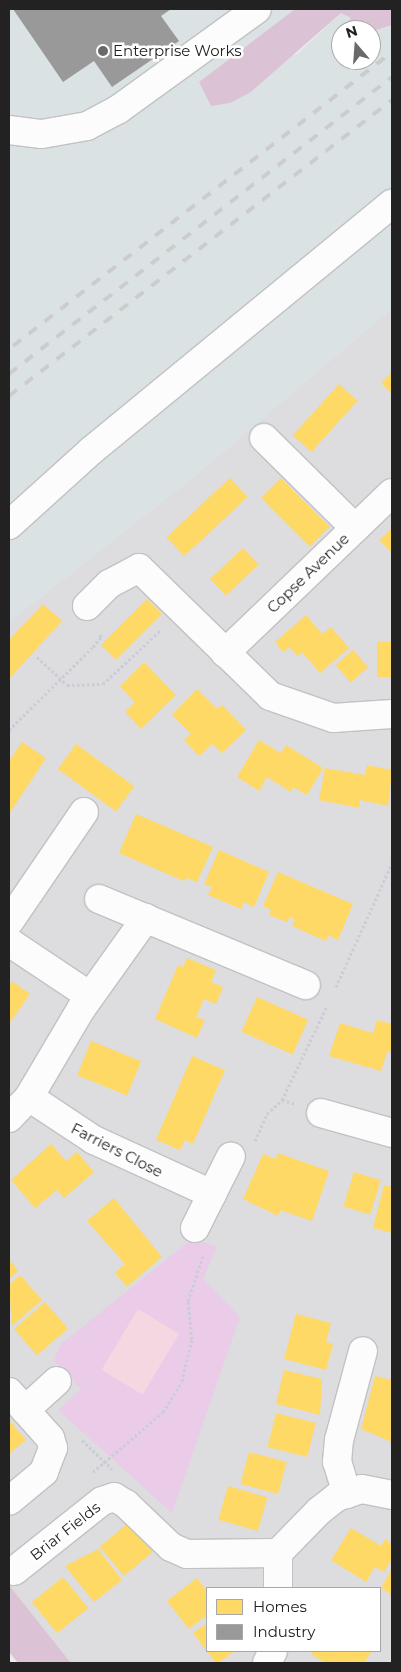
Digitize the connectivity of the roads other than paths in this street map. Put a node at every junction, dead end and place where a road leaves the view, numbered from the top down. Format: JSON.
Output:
{"nodes":[{"id":1,"x":257,"y":9,"type":"edge"},
{"id":2,"x":9,"y":130,"type":"edge"},
{"id":3,"x":392,"y":204,"type":"edge"},
{"id":4,"x":264,"y":438,"type":"dead end"},
{"id":5,"x":392,"y":493,"type":"edge"},
{"id":6,"x":9,"y":525,"type":"edge"},
{"id":7,"x":355,"y":528,"type":"junction"},
{"id":8,"x":87,"y":606,"type":"road end"},
{"id":9,"x":225,"y":652,"type":"junction"},
{"id":10,"x":392,"y":714,"type":"edge"},
{"id":11,"x":84,"y":812,"type":"dead end"},
{"id":12,"x":99,"y":899,"type":"dead end"},
{"id":13,"x":146,"y":918,"type":"junction"},
{"id":14,"x":9,"y":922,"type":"edge"},
{"id":15,"x":9,"y":942,"type":"edge"},
{"id":16,"x":306,"y":985,"type":"dead end"},
{"id":17,"x":90,"y":996,"type":"junction"},
{"id":18,"x":29,"y":1096,"type":"junction"},
{"id":19,"x":321,"y":1112,"type":"dead end"},
{"id":20,"x":9,"y":1118,"type":"edge"},
{"id":21,"x":392,"y":1133,"type":"edge"},
{"id":22,"x":231,"y":1156,"type":"dead end"},
{"id":23,"x":212,"y":1194,"type":"junction"},
{"id":24,"x":195,"y":1228,"type":"dead end"},
{"id":25,"x":363,"y":1351,"type":"dead end"},
{"id":26,"x":57,"y":1381,"type":"dead end"},
{"id":27,"x":17,"y":1401,"type":"edge"},
{"id":28,"x":347,"y":1494,"type":"junction"},
{"id":29,"x":392,"y":1495,"type":"edge"},
{"id":30,"x":9,"y":1501,"type":"edge"},
{"id":31,"x":278,"y":1553,"type":"junction"},
{"id":32,"x":14,"y":1571,"type":"dead end"},
{"id":33,"x":278,"y":1587,"type":"edge"}],
"edges":[{"from":1,"to":2,"type":"street"},
{"from":3,"to":6,"type":"street"},
{"from":4,"to":7,"type":"street"},
{"from":5,"to":7,"type":"street","name":"Copse Avenue"},
{"from":7,"to":9,"type":"street","name":"Copse Avenue"},
{"from":8,"to":9,"type":"street"},
{"from":9,"to":10,"type":"street"},
{"from":11,"to":14,"type":"street"},
{"from":12,"to":13,"type":"street"},
{"from":13,"to":16,"type":"street"},
{"from":13,"to":17,"type":"street"},
{"from":15,"to":17,"type":"street"},
{"from":17,"to":18,"type":"street"},
{"from":18,"to":20,"type":"street"},
{"from":18,"to":23,"type":"street","name":"Farriers Close"},
{"from":19,"to":21,"type":"street"},
{"from":22,"to":23,"type":"street"},
{"from":23,"to":24,"type":"street"},
{"from":25,"to":28,"type":"street"},
{"from":26,"to":27,"type":"street"},
{"from":27,"to":30,"type":"street"},
{"from":28,"to":29,"type":"street"},
{"from":28,"to":31,"type":"street"},
{"from":31,"to":32,"type":"street","name":"Briar Fields"},
{"from":31,"to":33,"type":"street"}]}
